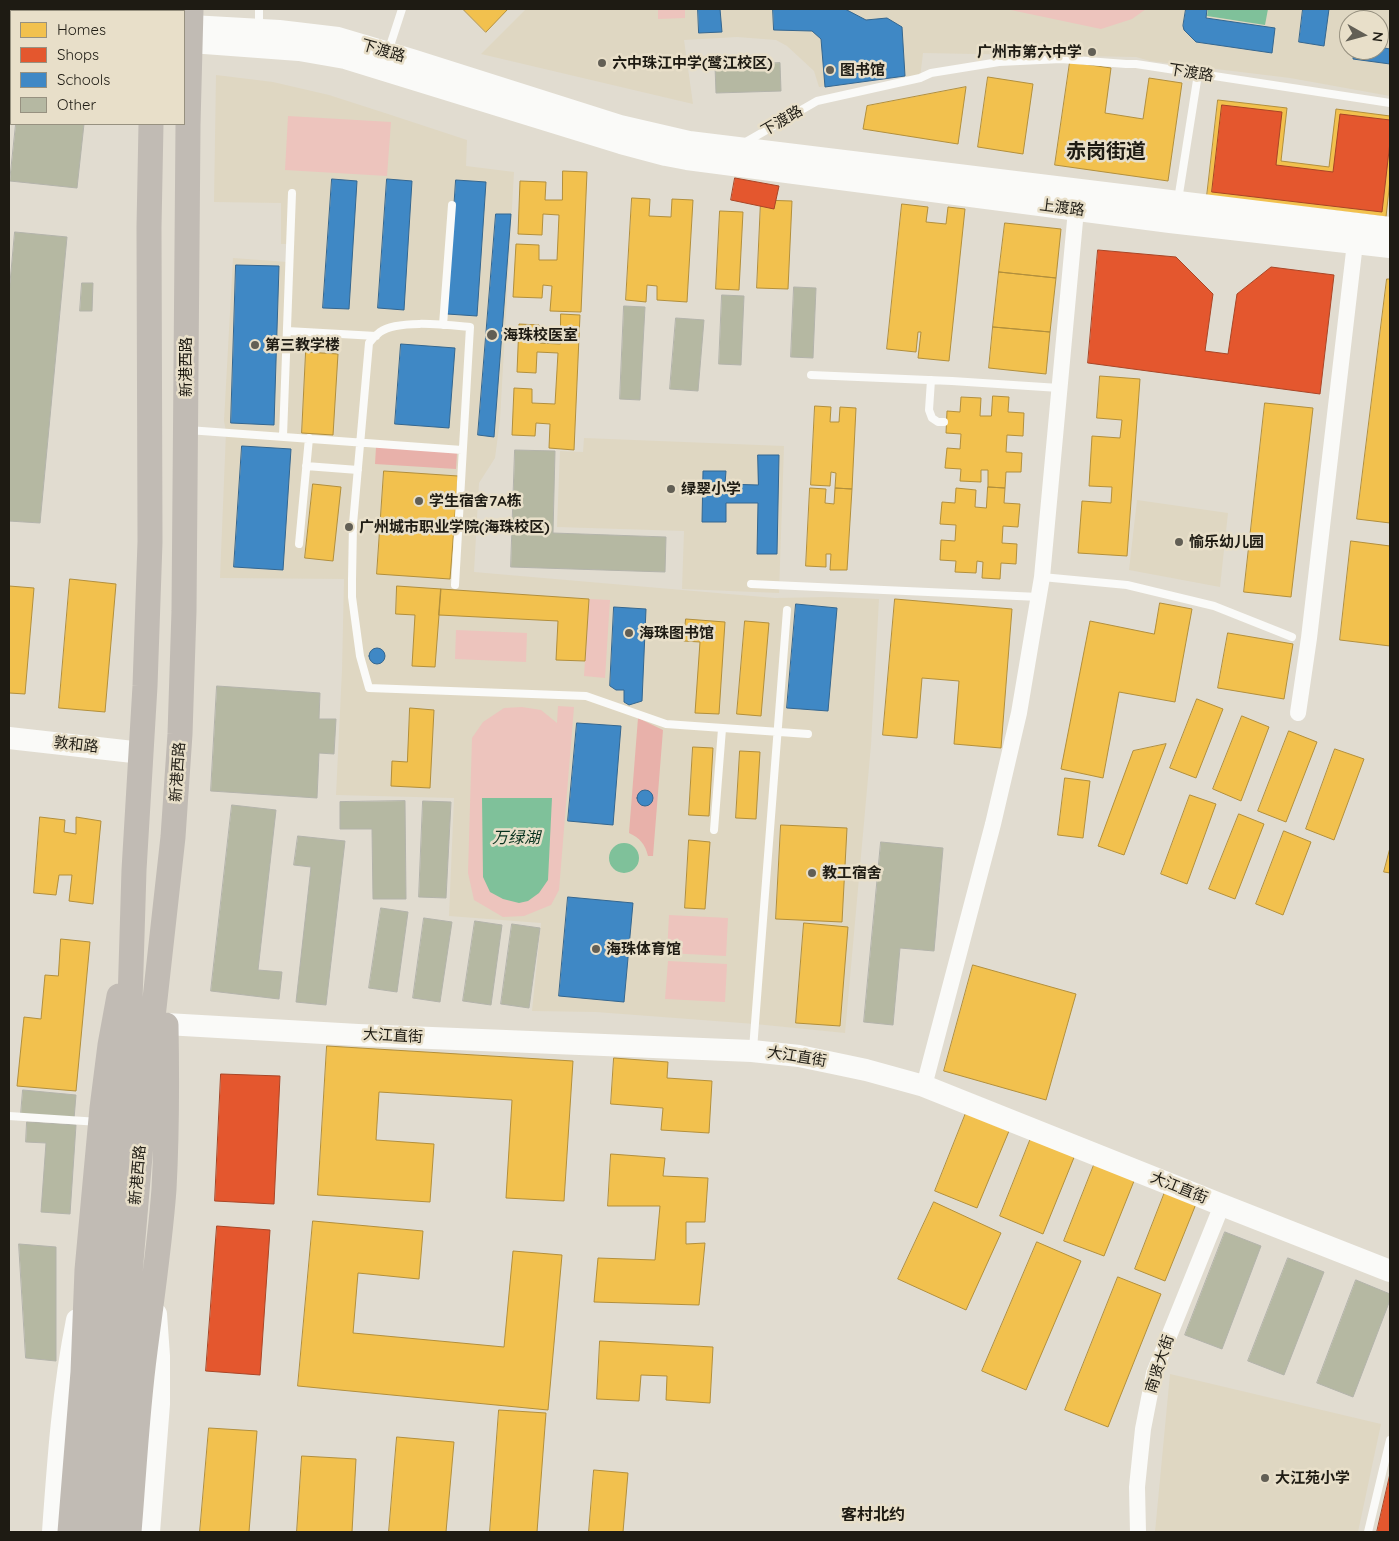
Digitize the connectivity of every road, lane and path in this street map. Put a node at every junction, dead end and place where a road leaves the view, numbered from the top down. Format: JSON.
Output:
{"nodes":[{"id":1,"x":402,"y":9,"type":"edge"},
{"id":2,"x":259,"y":19,"type":"edge"},
{"id":3,"x":188,"y":29,"type":"edge"},
{"id":4,"x":388,"y":52,"type":"junction"},
{"id":5,"x":1198,"y":74,"type":"junction"},
{"id":6,"x":1390,"y":103,"type":"edge"},
{"id":7,"x":151,"y":125,"type":"edge"},
{"id":8,"x":185,"y":125,"type":"edge"},
{"id":9,"x":188,"y":125,"type":"junction"},
{"id":10,"x":735,"y":157,"type":"junction"},
{"id":11,"x":292,"y":193,"type":"dead end"},
{"id":12,"x":1178,"y":202,"type":"junction"},
{"id":13,"x":452,"y":205,"type":"dead end"},
{"id":14,"x":1076,"y":210,"type":"junction"},
{"id":15,"x":1390,"y":228,"type":"edge"},
{"id":16,"x":1355,"y":243,"type":"junction"},
{"id":17,"x":1390,"y":247,"type":"edge"},
{"id":18,"x":443,"y":325,"type":"junction"},
{"id":19,"x":287,"y":331,"type":"junction"},
{"id":20,"x":376,"y":336,"type":"junction"},
{"id":21,"x":811,"y":375,"type":"dead end"},
{"id":22,"x":931,"y":380,"type":"junction"},
{"id":23,"x":1058,"y":388,"type":"junction"},
{"id":24,"x":944,"y":422,"type":"dead end"},
{"id":25,"x":185,"y":430,"type":"junction"},
{"id":26,"x":283,"y":436,"type":"junction"},
{"id":27,"x":309,"y":438,"type":"junction"},
{"id":28,"x":361,"y":442,"type":"junction"},
{"id":29,"x":462,"y":450,"type":"junction"},
{"id":30,"x":306,"y":466,"type":"junction"},
{"id":31,"x":358,"y":470,"type":"junction"},
{"id":32,"x":299,"y":544,"type":"dead end"},
{"id":33,"x":1042,"y":576,"type":"junction"},
{"id":34,"x":455,"y":584,"type":"dead end"},
{"id":35,"x":751,"y":584,"type":"dead end"},
{"id":36,"x":1038,"y":597,"type":"junction"},
{"id":37,"x":787,"y":610,"type":"dead end"},
{"id":38,"x":1292,"y":637,"type":"dead end"},
{"id":39,"x":1298,"y":713,"type":"dead end"},
{"id":40,"x":722,"y":729,"type":"junction"},
{"id":41,"x":778,"y":732,"type":"junction"},
{"id":42,"x":808,"y":734,"type":"dead end"},
{"id":43,"x":9,"y":738,"type":"edge"},
{"id":44,"x":142,"y":753,"type":"junction"},
{"id":45,"x":714,"y":830,"type":"dead end"},
{"id":46,"x":132,"y":943,"type":"junction"},
{"id":47,"x":162,"y":950,"type":"junction"},
{"id":48,"x":166,"y":1024,"type":"junction"},
{"id":49,"x":752,"y":1051,"type":"junction"},
{"id":50,"x":924,"y":1086,"type":"junction"},
{"id":51,"x":9,"y":1116,"type":"edge"},
{"id":52,"x":100,"y":1122,"type":"junction"},
{"id":53,"x":1222,"y":1205,"type":"junction"},
{"id":54,"x":87,"y":1270,"type":"junction"},
{"id":55,"x":1390,"y":1271,"type":"edge"},
{"id":56,"x":154,"y":1288,"type":"junction"},
{"id":57,"x":114,"y":1342,"type":"junction"},
{"id":58,"x":1390,"y":1440,"type":"edge"},
{"id":59,"x":53,"y":1532,"type":"edge"},
{"id":60,"x":70,"y":1532,"type":"edge"},
{"id":61,"x":90,"y":1532,"type":"edge"},
{"id":62,"x":108,"y":1532,"type":"edge"},
{"id":63,"x":129,"y":1532,"type":"edge"},
{"id":64,"x":149,"y":1532,"type":"edge"},
{"id":65,"x":1138,"y":1532,"type":"edge"},
{"id":66,"x":1368,"y":1532,"type":"edge"}],
"edges":[{"from":1,"to":4,"type":"lane"},
{"from":2,"to":3,"type":"main road","name":"下渡路"},
{"from":2,"to":4,"type":"main road","name":"下渡路"},
{"from":3,"to":9,"type":"main road","name":"新港西路"},
{"from":3,"to":10,"type":"main road","name":"下渡路"},
{"from":4,"to":10,"type":"main road","name":"下渡路"},
{"from":5,"to":6,"type":"lane","name":"下渡路"},
{"from":5,"to":10,"type":"lane","name":"下渡路"},
{"from":5,"to":12,"type":"lane"},
{"from":7,"to":44,"type":"main road","name":"新港西路"},
{"from":8,"to":9,"type":"main road"},
{"from":9,"to":25,"type":"main road","name":"新港西路"},
{"from":10,"to":12,"type":"main road","name":"上渡路"},
{"from":10,"to":14,"type":"main road","name":"上渡路"},
{"from":11,"to":19,"type":"lane"},
{"from":12,"to":15,"type":"main road","name":"上渡路"},
{"from":13,"to":18,"type":"lane"},
{"from":14,"to":16,"type":"main road","name":"上渡路"},
{"from":14,"to":23,"type":"street"},
{"from":16,"to":17,"type":"main road","name":"上渡路"},
{"from":16,"to":39,"type":"street"},
{"from":18,"to":20,"type":"lane"},
{"from":18,"to":29,"type":"lane"},
{"from":19,"to":20,"type":"lane"},
{"from":19,"to":26,"type":"lane"},
{"from":20,"to":28,"type":"lane"},
{"from":21,"to":22,"type":"lane"},
{"from":22,"to":23,"type":"lane"},
{"from":22,"to":24,"type":"lane"},
{"from":23,"to":33,"type":"street"},
{"from":25,"to":26,"type":"lane"},
{"from":25,"to":47,"type":"main road","name":"新港西路"},
{"from":26,"to":27,"type":"lane"},
{"from":27,"to":28,"type":"lane"},
{"from":27,"to":30,"type":"lane"},
{"from":28,"to":29,"type":"lane"},
{"from":28,"to":31,"type":"lane"},
{"from":29,"to":34,"type":"lane"},
{"from":30,"to":31,"type":"lane"},
{"from":30,"to":32,"type":"lane"},
{"from":31,"to":40,"type":"lane"},
{"from":33,"to":36,"type":"street"},
{"from":33,"to":38,"type":"lane"},
{"from":35,"to":36,"type":"lane"},
{"from":36,"to":50,"type":"street"},
{"from":37,"to":41,"type":"lane"},
{"from":40,"to":41,"type":"lane"},
{"from":40,"to":45,"type":"lane"},
{"from":41,"to":42,"type":"lane"},
{"from":41,"to":49,"type":"lane"},
{"from":43,"to":44,"type":"main road","name":"敦和路"},
{"from":44,"to":46,"type":"main road","name":"新港西路"},
{"from":46,"to":52,"type":"main road"},
{"from":46,"to":57,"type":"main road","name":"新港西路"},
{"from":47,"to":48,"type":"main road"},
{"from":47,"to":57,"type":"main road","name":"新港西路"},
{"from":48,"to":49,"type":"main road","name":"大江直街"},
{"from":48,"to":56,"type":"main road"},
{"from":49,"to":50,"type":"main road","name":"大江直街"},
{"from":50,"to":53,"type":"main road","name":"大江直街"},
{"from":51,"to":52,"type":"lane"},
{"from":52,"to":54,"type":"main road"},
{"from":53,"to":55,"type":"main road","name":"大江直街"},
{"from":53,"to":65,"type":"street","name":"南贤大街"},
{"from":54,"to":59,"type":"main road"},
{"from":54,"to":60,"type":"main road"},
{"from":56,"to":63,"type":"main road"},
{"from":56,"to":64,"type":"main road"},
{"from":57,"to":61,"type":"main road","name":"新港西路"},
{"from":57,"to":62,"type":"main road","name":"新港西路"},
{"from":58,"to":66,"type":"lane"}]}
